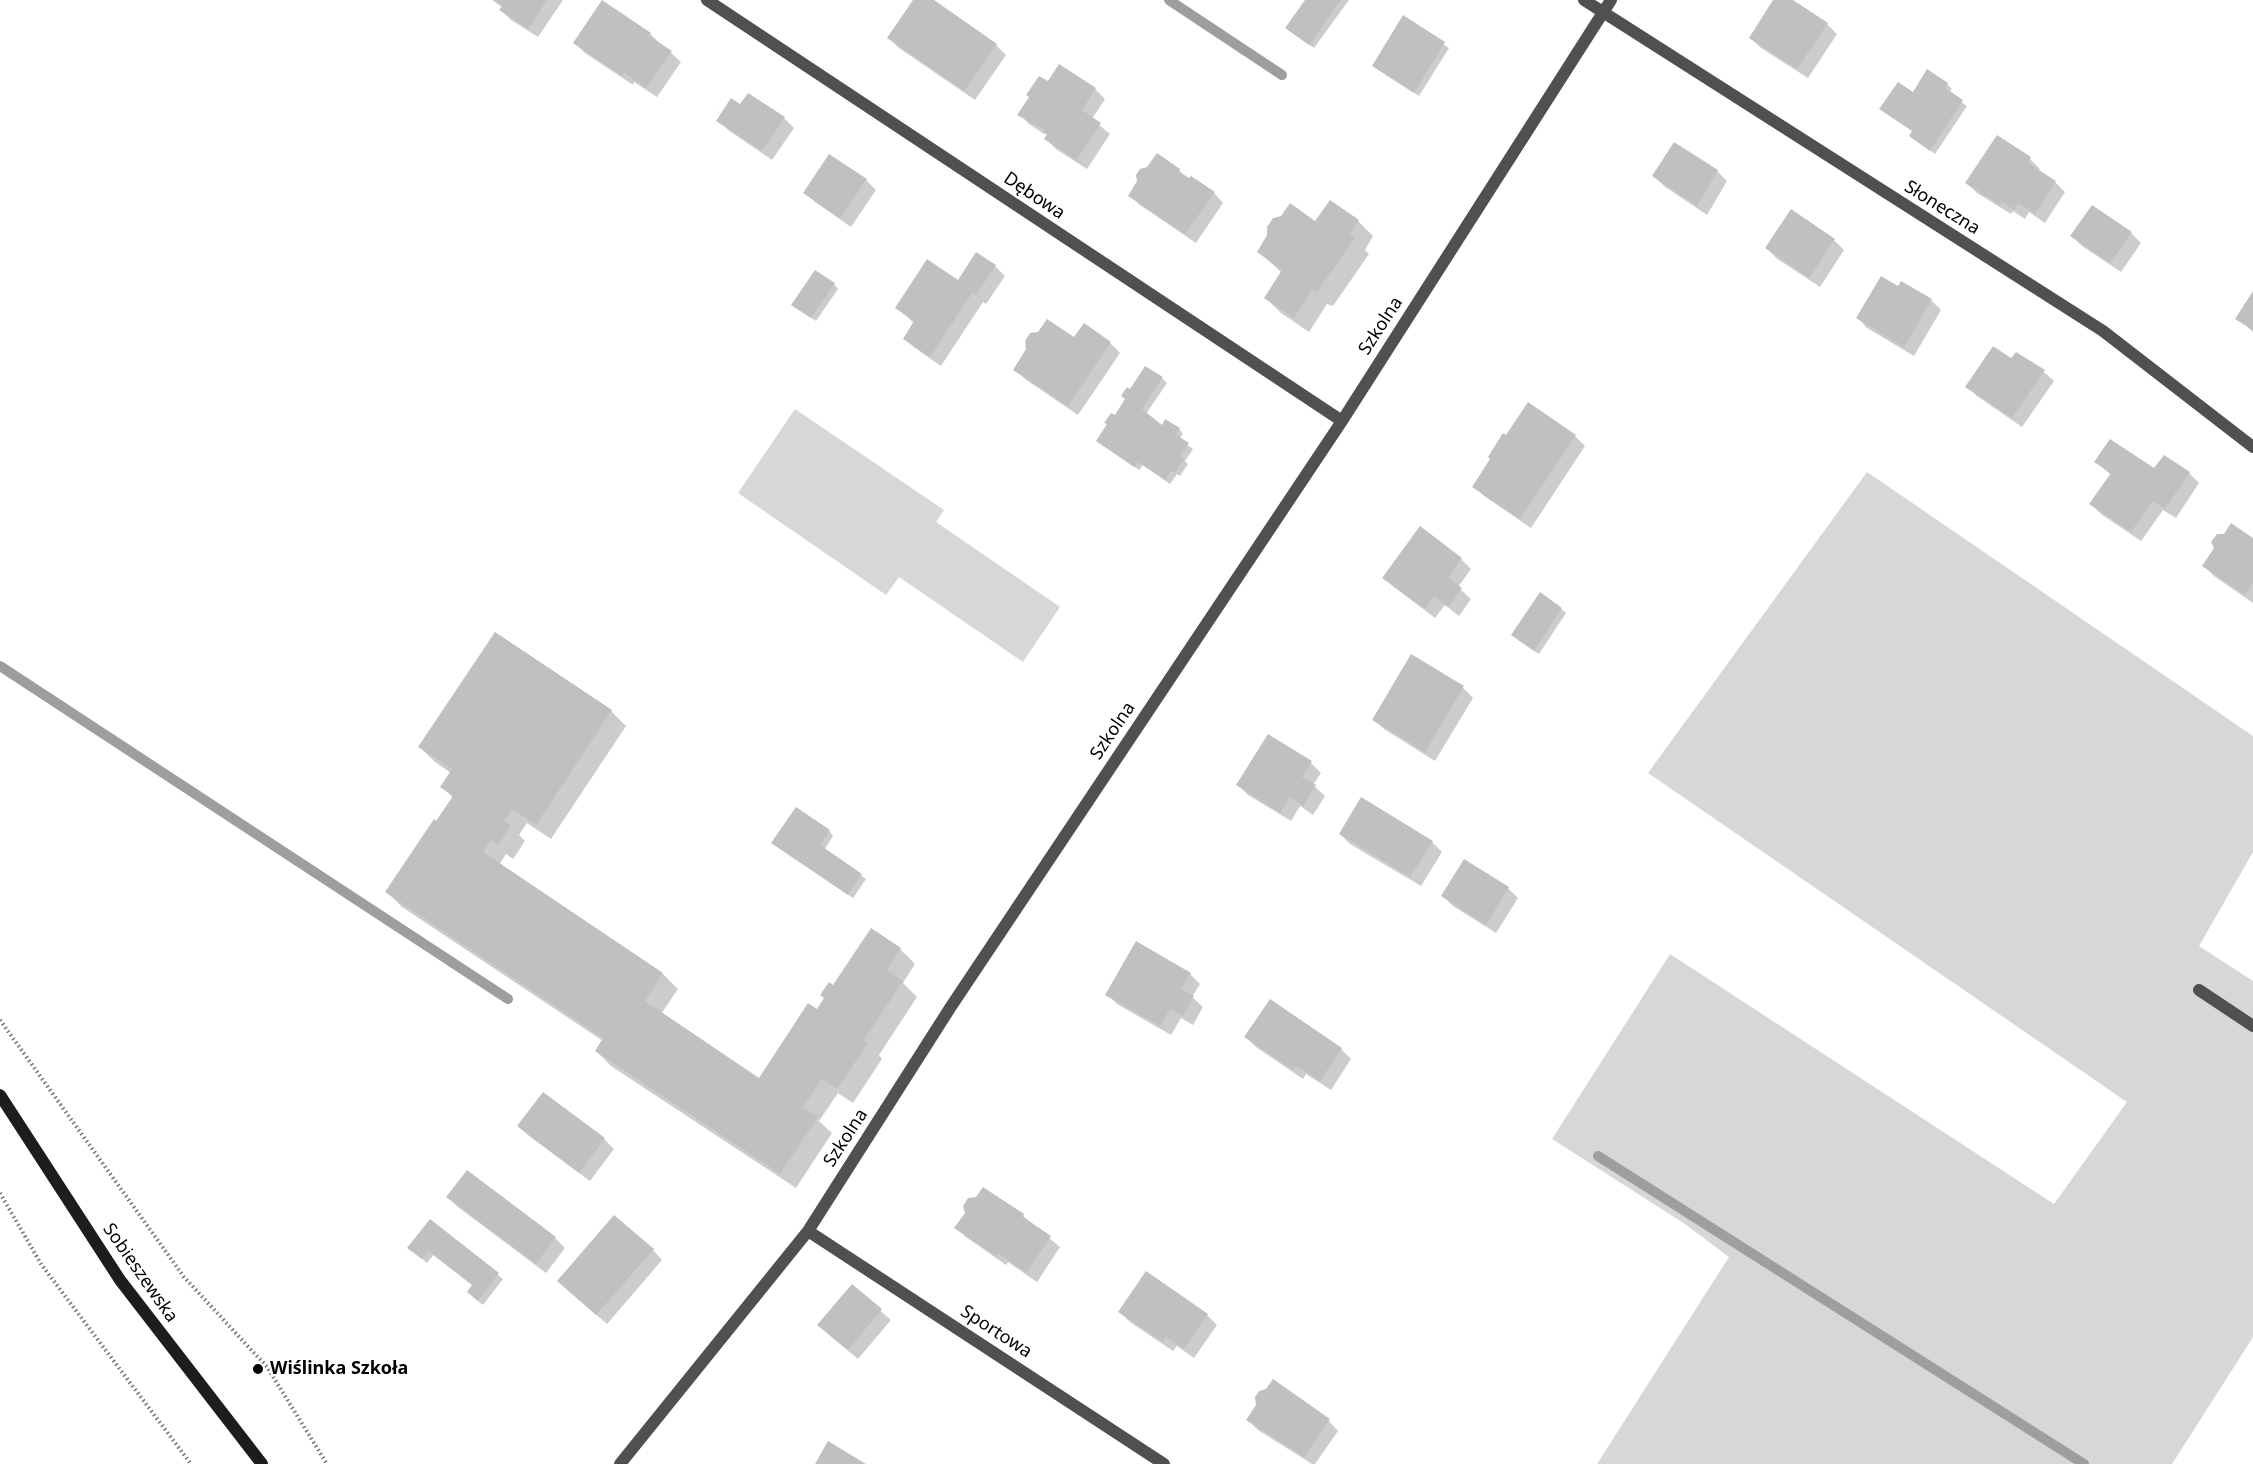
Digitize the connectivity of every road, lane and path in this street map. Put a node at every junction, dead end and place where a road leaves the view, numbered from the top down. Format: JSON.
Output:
{"nodes":[{"id":1,"x":707,"y":0,"type":"edge"},
{"id":2,"x":1584,"y":0,"type":"edge"},
{"id":3,"x":1611,"y":0,"type":"edge"},
{"id":4,"x":1603,"y":13,"type":"junction"},
{"id":5,"x":1342,"y":421,"type":"junction"},
{"id":6,"x":2253,"y":447,"type":"edge"},
{"id":7,"x":2199,"y":990,"type":"dead end"},
{"id":8,"x":0,"y":1020,"type":"edge"},
{"id":9,"x":2253,"y":1026,"type":"edge"},
{"id":10,"x":0,"y":1095,"type":"edge"},
{"id":11,"x":0,"y":1193,"type":"edge"},
{"id":12,"x":808,"y":1231,"type":"junction"},
{"id":13,"x":191,"y":1464,"type":"edge"},
{"id":14,"x":262,"y":1464,"type":"edge"},
{"id":15,"x":327,"y":1464,"type":"edge"},
{"id":16,"x":620,"y":1464,"type":"edge"},
{"id":17,"x":1164,"y":1464,"type":"edge"}],
"edges":[{"from":1,"to":5,"type":"street","name":"Dębowa"},
{"from":2,"to":4,"type":"street","name":"Słoneczna"},
{"from":3,"to":4,"type":"street","name":"Szkolna"},
{"from":4,"to":5,"type":"street","name":"Szkolna"},
{"from":4,"to":6,"type":"street","name":"Słoneczna"},
{"from":5,"to":12,"type":"street","name":"Szkolna"},
{"from":7,"to":9,"type":"street"},
{"from":8,"to":15,"type":"path"},
{"from":10,"to":14,"type":"main road","name":"Sobieszewska"},
{"from":11,"to":13,"type":"path"},
{"from":12,"to":16,"type":"street","name":"Szkolna"},
{"from":12,"to":17,"type":"street","name":"Sportowa"}]}
